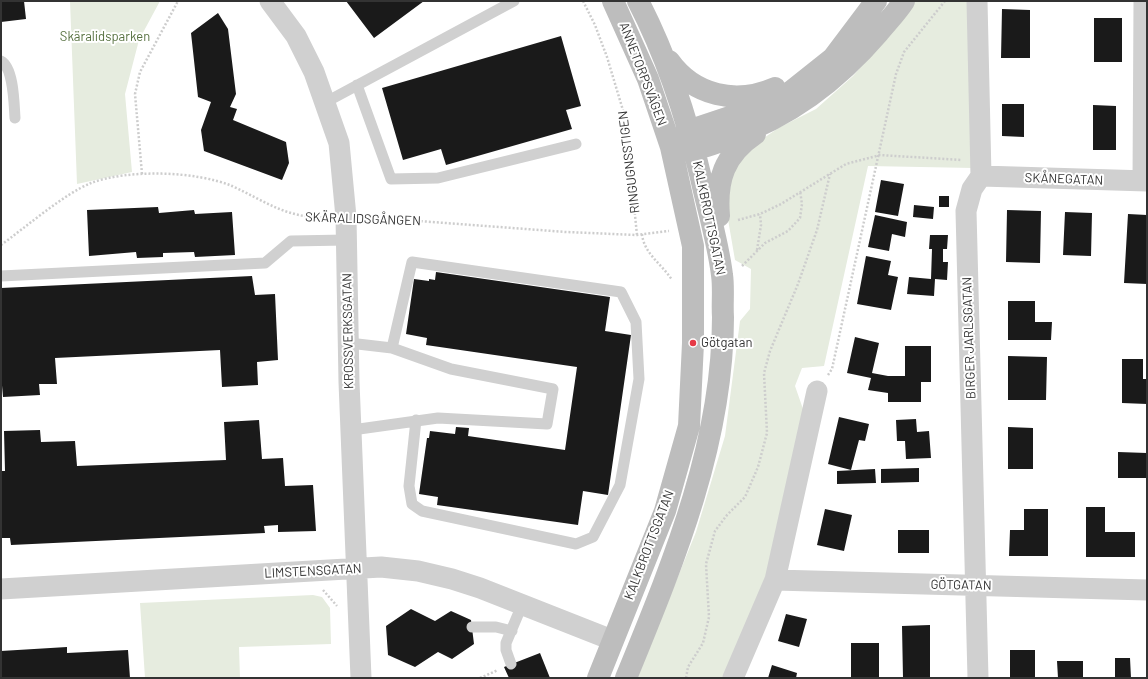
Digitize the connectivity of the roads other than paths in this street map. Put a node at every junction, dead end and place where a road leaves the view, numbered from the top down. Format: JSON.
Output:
{"nodes":[{"id":1,"x":270,"y":1,"type":"edge"},
{"id":2,"x":514,"y":1,"type":"edge"},
{"id":3,"x":614,"y":1,"type":"edge"},
{"id":4,"x":638,"y":1,"type":"edge"},
{"id":5,"x":876,"y":1,"type":"edge"},
{"id":6,"x":904,"y":1,"type":"edge"},
{"id":7,"x":977,"y":1,"type":"edge"},
{"id":8,"x":1144,"y":1,"type":"edge"},
{"id":9,"x":656,"y":42,"type":"junction"},
{"id":10,"x":829,"y":60,"type":"junction"},
{"id":11,"x":1,"y":61,"type":"edge"},
{"id":12,"x":357,"y":85,"type":"junction"},
{"id":13,"x":326,"y":102,"type":"junction"},
{"id":14,"x":778,"y":117,"type":"junction"},
{"id":15,"x":15,"y":118,"type":"dead end"},
{"id":16,"x":691,"y":141,"type":"junction"},
{"id":17,"x":576,"y":144,"type":"dead end"},
{"id":18,"x":671,"y":147,"type":"junction"},
{"id":19,"x":981,"y":176,"type":"junction"},
{"id":20,"x":1145,"y":181,"type":"edge"},
{"id":21,"x":346,"y":240,"type":"junction"},
{"id":22,"x":732,"y":271,"type":"junction"},
{"id":23,"x":1,"y":276,"type":"edge"},
{"id":24,"x":349,"y":344,"type":"junction"},
{"id":25,"x":392,"y":348,"type":"junction"},
{"id":26,"x":817,"y":391,"type":"road end"},
{"id":27,"x":416,"y":420,"type":"junction"},
{"id":28,"x":352,"y":430,"type":"junction"},
{"id":29,"x":356,"y":568,"type":"junction"},
{"id":30,"x":775,"y":580,"type":"junction"},
{"id":31,"x":976,"y":585,"type":"junction"},
{"id":32,"x":1,"y":589,"type":"edge"},
{"id":33,"x":1147,"y":590,"type":"edge"},
{"id":34,"x":522,"y":605,"type":"junction"},
{"id":35,"x":472,"y":627,"type":"dead end"},
{"id":36,"x":512,"y":631,"type":"junction"},
{"id":37,"x":612,"y":640,"type":"junction"},
{"id":38,"x":512,"y":664,"type":"dead end"},
{"id":39,"x":361,"y":678,"type":"edge"},
{"id":40,"x":598,"y":678,"type":"edge"},
{"id":41,"x":626,"y":678,"type":"edge"},
{"id":42,"x":733,"y":678,"type":"edge"},
{"id":43,"x":978,"y":678,"type":"edge"}],
"edges":[{"from":1,"to":13,"type":"street","name":"KROSSVERKSGATAN"},
{"from":2,"to":12,"type":"lane"},
{"from":3,"to":18,"type":"main road","name":"ANNETORPSVÄGEN"},
{"from":4,"to":9,"type":"main road","name":"KALKBROTTSGATAN"},
{"from":5,"to":10,"type":"main road","name":"KALKBROTTSGATAN"},
{"from":6,"to":14,"type":"main road","name":"KALKBROTTSGATAN"},
{"from":7,"to":19,"type":"street"},
{"from":8,"to":20,"type":"street"},
{"from":9,"to":10,"type":"main road"},
{"from":9,"to":16,"type":"main road","name":"KALKBROTTSGATAN"},
{"from":10,"to":16,"type":"main road","name":"KALKBROTTSGATAN"},
{"from":11,"to":15,"type":"lane"},
{"from":12,"to":13,"type":"lane"},
{"from":12,"to":17,"type":"lane"},
{"from":13,"to":21,"type":"street","name":"KROSSVERKSGATAN"},
{"from":14,"to":16,"type":"main road","name":"KALKBROTTSGATAN"},
{"from":14,"to":22,"type":"main road"},
{"from":16,"to":18,"type":"main road","name":"KALKBROTTSGATAN"},
{"from":16,"to":22,"type":"main road","name":"KALKBROTTSGATAN"},
{"from":18,"to":37,"type":"main road","name":"KALKBROTTSGATAN"},
{"from":19,"to":20,"type":"street","name":"SKÅNEGATAN"},
{"from":19,"to":31,"type":"street","name":"BIRGER JARLSGATAN"},
{"from":21,"to":23,"type":"lane"},
{"from":21,"to":24,"type":"street","name":"KROSSVERKSGATAN"},
{"from":22,"to":41,"type":"main road","name":"KALKBROTTSGATAN"},
{"from":24,"to":25,"type":"lane"},
{"from":24,"to":28,"type":"street","name":"KROSSVERKSGATAN"},
{"from":25,"to":27,"type":"lane"},
{"from":25,"to":27,"type":"lane"},
{"from":26,"to":30,"type":"street"},
{"from":27,"to":28,"type":"lane"},
{"from":28,"to":29,"type":"street","name":"KROSSVERKSGATAN"},
{"from":29,"to":32,"type":"street","name":"LIMSTENSGATAN"},
{"from":29,"to":34,"type":"street","name":"LIMSTENSGATAN"},
{"from":29,"to":39,"type":"street","name":"KROSSVERKSGATAN"},
{"from":30,"to":31,"type":"street","name":"GÖTGATAN"},
{"from":30,"to":42,"type":"street"},
{"from":31,"to":33,"type":"street","name":"GÖTGATAN"},
{"from":31,"to":43,"type":"street","name":"BIRGER JARLSGATAN"},
{"from":34,"to":36,"type":"lane"},
{"from":34,"to":37,"type":"street","name":"LIMSTENSGATAN"},
{"from":35,"to":36,"type":"lane"},
{"from":36,"to":38,"type":"lane"},
{"from":37,"to":40,"type":"main road","name":"KALKBROTTSGATAN"}]}
